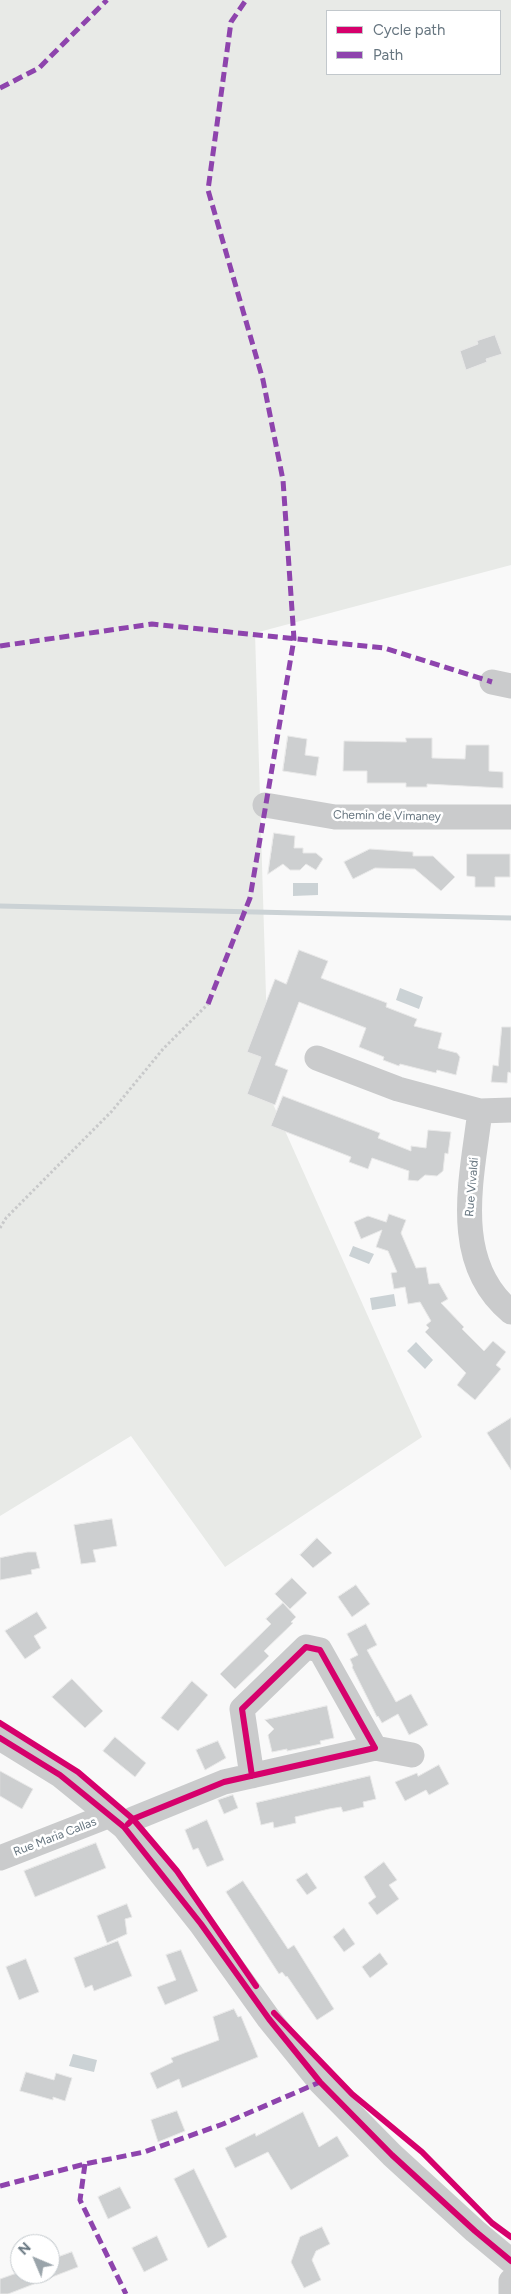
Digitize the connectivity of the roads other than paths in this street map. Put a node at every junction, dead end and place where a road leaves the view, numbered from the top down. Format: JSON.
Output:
{"nodes":[{"id":1,"x":265,"y":805,"type":"dead end"},
{"id":2,"x":511,"y":817,"type":"edge"},
{"id":3,"x":317,"y":1058,"type":"dead end"},
{"id":4,"x":511,"y":1110,"type":"edge"},
{"id":5,"x":480,"y":1111,"type":"junction"},
{"id":6,"x":511,"y":1312,"type":"edge"},
{"id":7,"x":0,"y":1738,"type":"edge"},
{"id":8,"x":376,"y":1748,"type":"junction"},
{"id":9,"x":412,"y":1755,"type":"dead end"},
{"id":10,"x":252,"y":1776,"type":"junction"},
{"id":11,"x":117,"y":1821,"type":"junction"},
{"id":12,"x":0,"y":1858,"type":"edge"},
{"id":13,"x":511,"y":2260,"type":"edge"},
{"id":14,"x":511,"y":2281,"type":"edge"},
{"id":15,"x":511,"y":2294,"type":"edge"}],
"edges":[{"from":1,"to":2,"type":"street","name":"Chemin de Vimaney"},
{"from":3,"to":5,"type":"street"},
{"from":4,"to":5,"type":"street"},
{"from":5,"to":6,"type":"street","name":"Rue Vivaldi"},
{"from":7,"to":11,"type":"street"},
{"from":8,"to":9,"type":"street"},
{"from":8,"to":10,"type":"street","name":"Rue Maria Callas"},
{"from":8,"to":10,"type":"street"},
{"from":10,"to":11,"type":"street","name":"Rue Maria Callas"},
{"from":11,"to":12,"type":"street","name":"Rue Maria Callas"},
{"from":11,"to":13,"type":"street"},
{"from":14,"to":15,"type":"street"}]}
